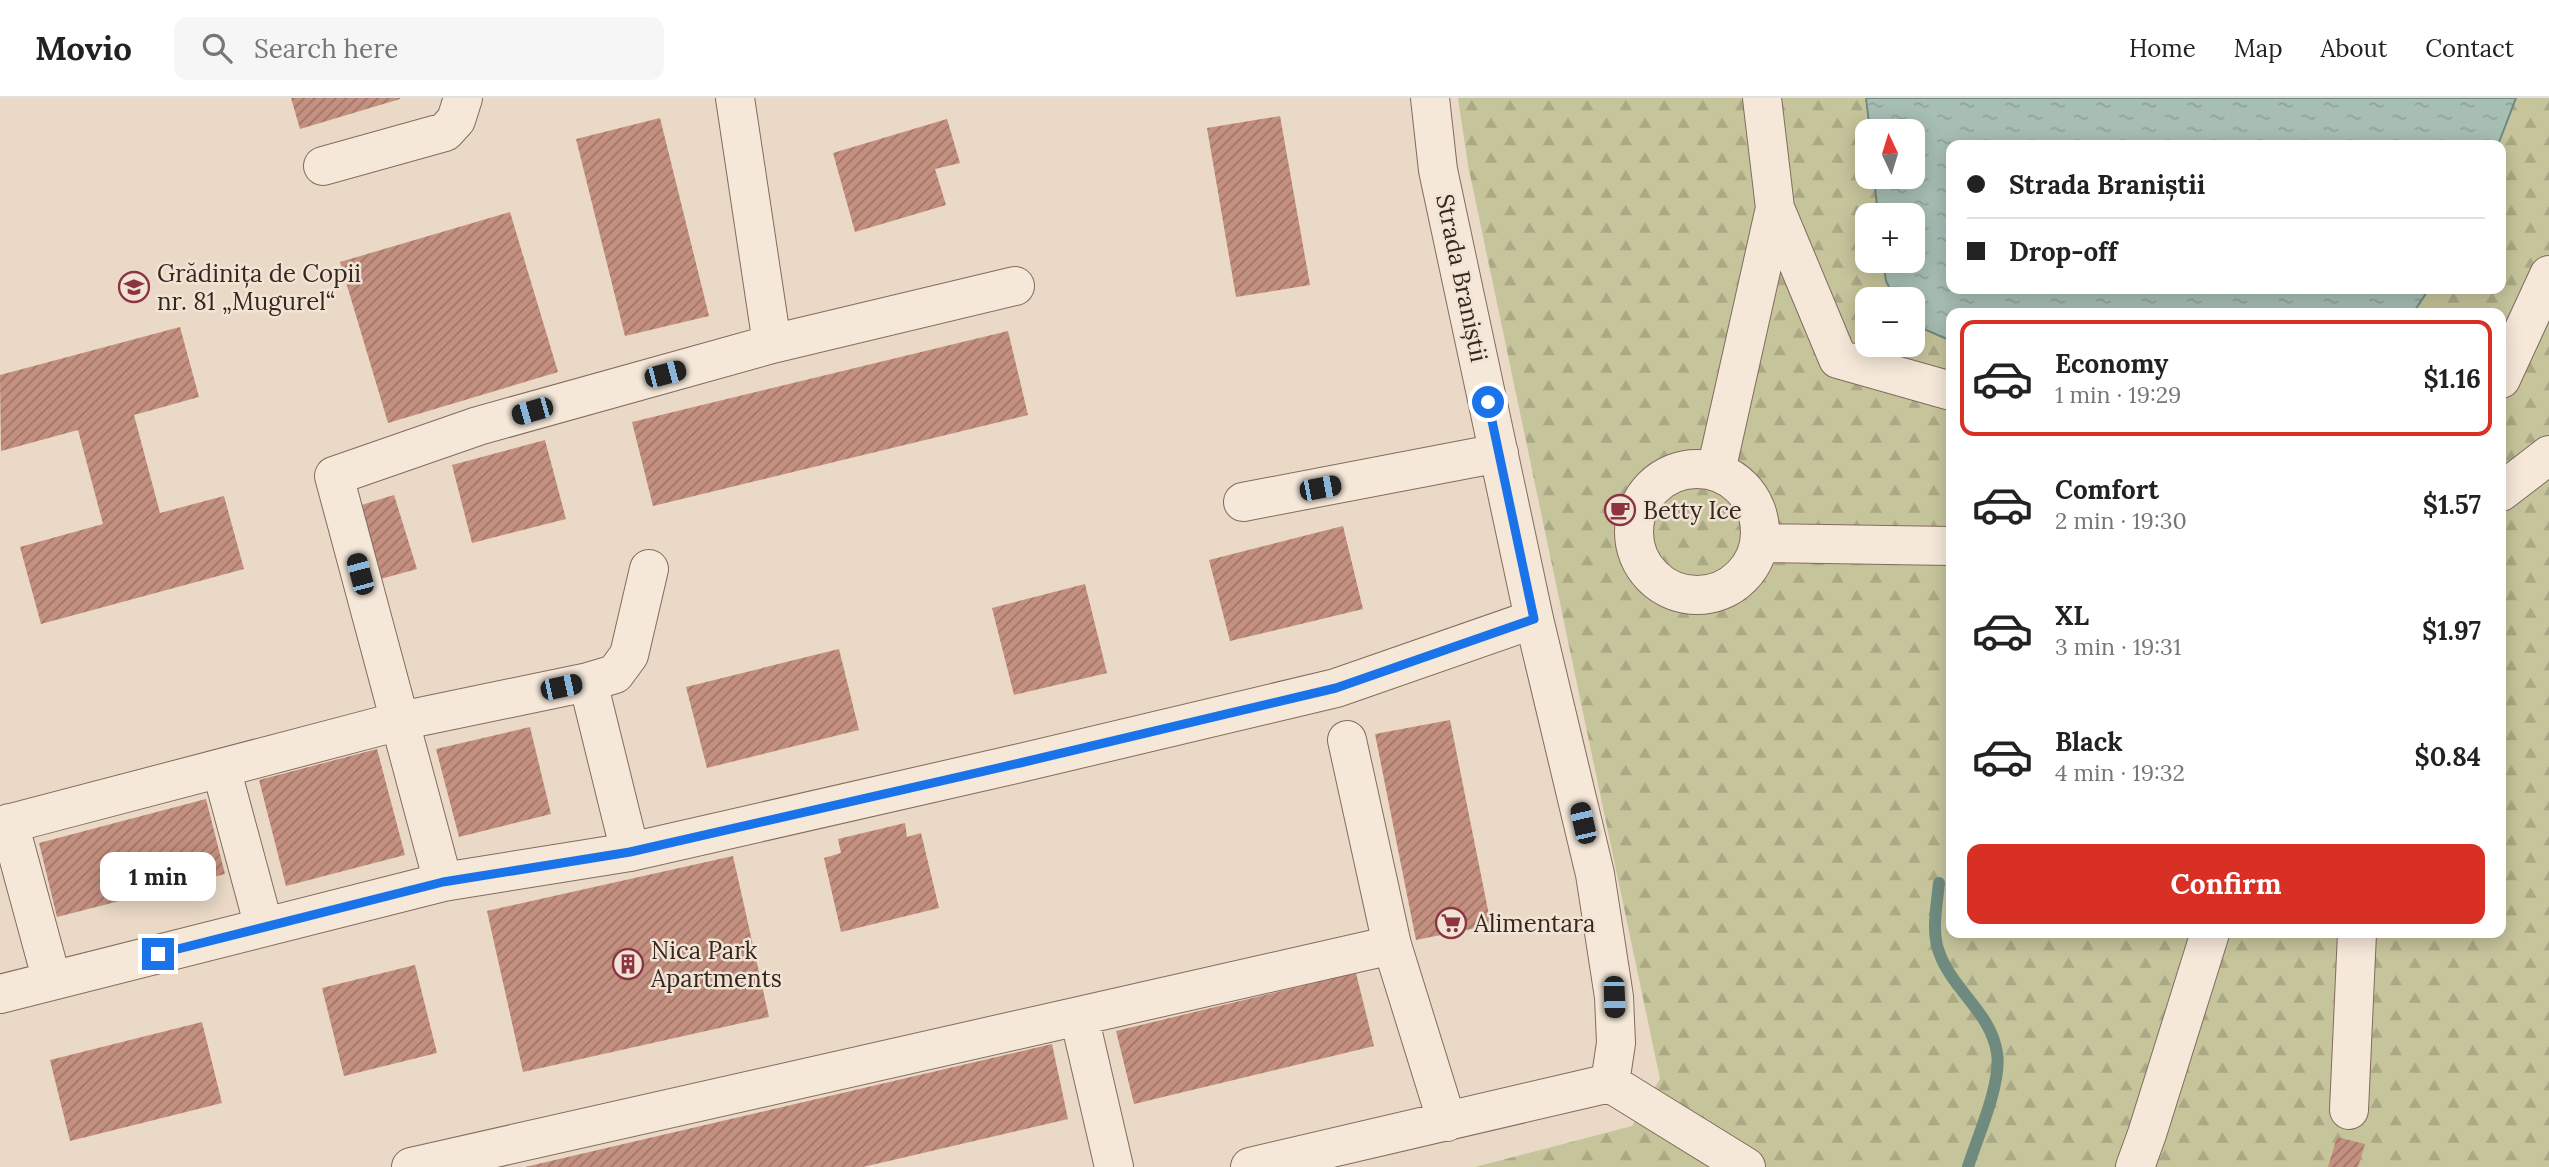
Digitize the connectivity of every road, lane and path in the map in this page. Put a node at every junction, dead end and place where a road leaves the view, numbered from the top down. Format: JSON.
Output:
{"nodes":[{"id":1,"x":463,"y":98,"type":"edge"},
{"id":2,"x":735,"y":98,"type":"edge"},
{"id":3,"x":1430,"y":98,"type":"edge"},
{"id":4,"x":1762,"y":98,"type":"edge"},
{"id":5,"x":323,"y":166,"type":"dead end"},
{"id":6,"x":1775,"y":208,"type":"junction"},
{"id":7,"x":2549,"y":275,"type":"edge"},
{"id":8,"x":1015,"y":286,"type":"dead end"},
{"id":9,"x":772,"y":344,"type":"junction"},
{"id":10,"x":2506,"y":368,"type":"edge"},
{"id":11,"x":1946,"y":390,"type":"edge"},
{"id":12,"x":1499,"y":453,"type":"junction"},
{"id":13,"x":2549,"y":455,"type":"edge"},
{"id":14,"x":1716,"y":471,"type":"junction"},
{"id":15,"x":2506,"y":488,"type":"edge"},
{"id":16,"x":1243,"y":502,"type":"dead end"},
{"id":17,"x":1760,"y":543,"type":"junction"},
{"id":18,"x":1946,"y":546,"type":"edge"},
{"id":19,"x":649,"y":569,"type":"dead end"},
{"id":20,"x":1534,"y":619,"type":"junction"},
{"id":21,"x":588,"y":682,"type":"junction"},
{"id":22,"x":400,"y":721,"type":"junction"},
{"id":23,"x":1347,"y":740,"type":"dead end"},
{"id":24,"x":221,"y":768,"type":"junction"},
{"id":25,"x":4,"y":825,"type":"edge"},
{"id":26,"x":630,"y":852,"type":"junction"},
{"id":27,"x":443,"y":882,"type":"junction"},
{"id":28,"x":264,"y":928,"type":"junction"},
{"id":29,"x":2208,"y":938,"type":"edge"},
{"id":30,"x":2357,"y":938,"type":"edge"},
{"id":31,"x":1392,"y":945,"type":"junction"},
{"id":32,"x":52,"y":981,"type":"junction"},
{"id":33,"x":0,"y":994,"type":"edge"},
{"id":34,"x":1079,"y":1016,"type":"junction"},
{"id":35,"x":1610,"y":1083,"type":"junction"},
{"id":36,"x":2349,"y":1110,"type":"dead end"},
{"id":37,"x":1447,"y":1122,"type":"junction"},
{"id":38,"x":411,"y":1167,"type":"edge"},
{"id":39,"x":1114,"y":1167,"type":"edge"},
{"id":40,"x":1250,"y":1167,"type":"edge"},
{"id":41,"x":1746,"y":1167,"type":"edge"},
{"id":42,"x":2135,"y":1167,"type":"edge"}],
"edges":[{"from":1,"to":5,"type":"street"},
{"from":2,"to":9,"type":"street"},
{"from":3,"to":12,"type":"street","name":"Strada Braniștii"},
{"from":4,"to":6,"type":"street"},
{"from":6,"to":11,"type":"street"},
{"from":6,"to":14,"type":"street"},
{"from":7,"to":10,"type":"street"},
{"from":8,"to":9,"type":"street"},
{"from":9,"to":22,"type":"street"},
{"from":12,"to":16,"type":"street"},
{"from":12,"to":20,"type":"street","name":"Strada Braniștii"},
{"from":13,"to":15,"type":"street"},
{"from":14,"to":17,"type":"street"},
{"from":14,"to":17,"type":"street"},
{"from":17,"to":18,"type":"street"},
{"from":19,"to":21,"type":"street"},
{"from":20,"to":26,"type":"street"},
{"from":20,"to":35,"type":"street","name":"Strada Braniștii"},
{"from":21,"to":22,"type":"street"},
{"from":21,"to":26,"type":"street"},
{"from":22,"to":24,"type":"street"},
{"from":22,"to":27,"type":"street"},
{"from":23,"to":31,"type":"street"},
{"from":24,"to":25,"type":"street"},
{"from":24,"to":28,"type":"street"},
{"from":25,"to":32,"type":"street"},
{"from":26,"to":27,"type":"street"},
{"from":27,"to":28,"type":"street"},
{"from":28,"to":32,"type":"street"},
{"from":29,"to":42,"type":"street"},
{"from":30,"to":36,"type":"street"},
{"from":31,"to":34,"type":"street"},
{"from":31,"to":37,"type":"street"},
{"from":32,"to":33,"type":"street"},
{"from":34,"to":38,"type":"street"},
{"from":34,"to":39,"type":"street"},
{"from":35,"to":37,"type":"street"},
{"from":35,"to":41,"type":"street"},
{"from":37,"to":40,"type":"street"}]}
